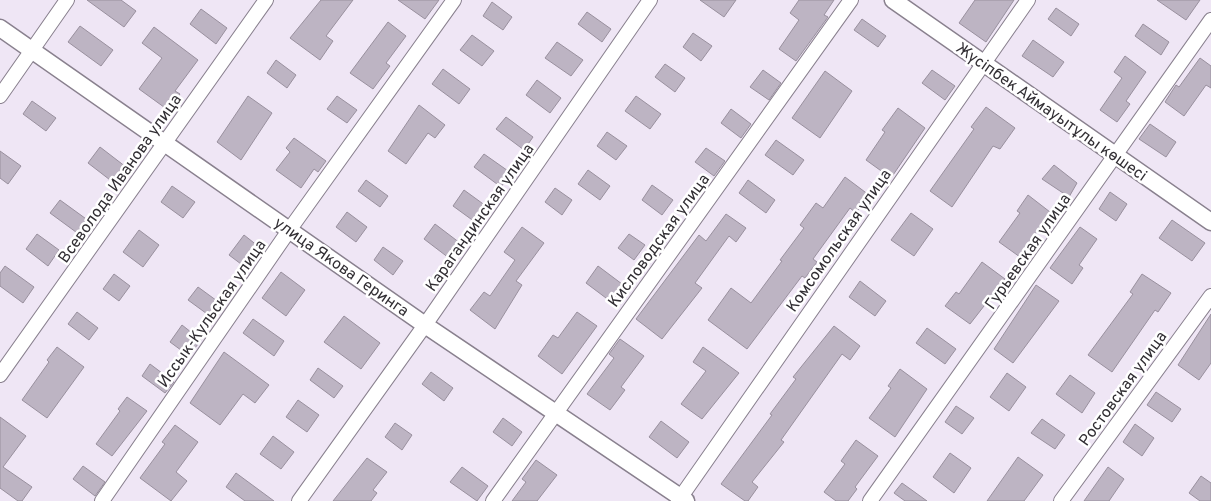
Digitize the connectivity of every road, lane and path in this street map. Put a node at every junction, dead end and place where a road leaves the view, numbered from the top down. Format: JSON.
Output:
{"nodes":[{"id":1,"x":67,"y":0,"type":"edge"},
{"id":2,"x":266,"y":0,"type":"edge"},
{"id":3,"x":454,"y":0,"type":"edge"},
{"id":4,"x":650,"y":0,"type":"edge"},
{"id":5,"x":851,"y":0,"type":"edge"},
{"id":6,"x":894,"y":0,"type":"edge"},
{"id":7,"x":1028,"y":0,"type":"edge"},
{"id":8,"x":1211,"y":20,"type":"edge"},
{"id":9,"x":0,"y":28,"type":"edge"},
{"id":10,"x":32,"y":50,"type":"junction"},
{"id":11,"x":984,"y":63,"type":"junction"},
{"id":12,"x":0,"y":96,"type":"edge"},
{"id":13,"x":166,"y":142,"type":"junction"},
{"id":14,"x":1116,"y":156,"type":"junction"},
{"id":15,"x":1211,"y":222,"type":"edge"},
{"id":16,"x":290,"y":229,"type":"junction"},
{"id":17,"x":1211,"y":296,"type":"edge"},
{"id":18,"x":425,"y":325,"type":"junction"},
{"id":19,"x":0,"y":375,"type":"edge"},
{"id":20,"x":556,"y":414,"type":"junction"},
{"id":21,"x":682,"y":500,"type":"edge"},
{"id":22,"x":102,"y":501,"type":"edge"},
{"id":23,"x":299,"y":501,"type":"edge"},
{"id":24,"x":493,"y":501,"type":"edge"},
{"id":25,"x":870,"y":501,"type":"edge"},
{"id":26,"x":1061,"y":501,"type":"edge"}],
"edges":[{"from":1,"to":10,"type":"street"},
{"from":2,"to":13,"type":"street","name":"Всеволода Иванова улица"},
{"from":3,"to":16,"type":"street","name":"Иссык-Кульская улица"},
{"from":4,"to":18,"type":"street","name":"Карагандинская улица"},
{"from":5,"to":20,"type":"street","name":"Кисловодская улица"},
{"from":6,"to":11,"type":"street","name":"Жүсіпбек Аймауытұлы көшесі"},
{"from":7,"to":11,"type":"street","name":"Комсомольская улица"},
{"from":8,"to":14,"type":"street","name":"Гурьевская улица"},
{"from":9,"to":10,"type":"street","name":"улица Якова Геринга"},
{"from":10,"to":12,"type":"street"},
{"from":10,"to":13,"type":"street","name":"улица Якова Геринга"},
{"from":11,"to":14,"type":"street","name":"Жүсіпбек Аймауытұлы көшесі"},
{"from":11,"to":21,"type":"street","name":"Комсомольская улица"},
{"from":13,"to":16,"type":"street","name":"улица Якова Геринга"},
{"from":13,"to":19,"type":"street","name":"Всеволода Иванова улица"},
{"from":14,"to":15,"type":"street","name":"Жүсіпбек Аймауытұлы көшесі"},
{"from":14,"to":25,"type":"street","name":"Гурьевская улица"},
{"from":16,"to":18,"type":"street","name":"улица Якова Геринга"},
{"from":16,"to":22,"type":"street","name":"Иссык-Кульская улица"},
{"from":17,"to":26,"type":"street","name":"Ростовская улица"},
{"from":18,"to":20,"type":"street","name":"улица Якова Геринга"},
{"from":18,"to":23,"type":"street","name":"Карагандинская улица"},
{"from":20,"to":21,"type":"street","name":"улица Якова Геринга"},
{"from":20,"to":24,"type":"street","name":"Кисловодская улица"}]}
